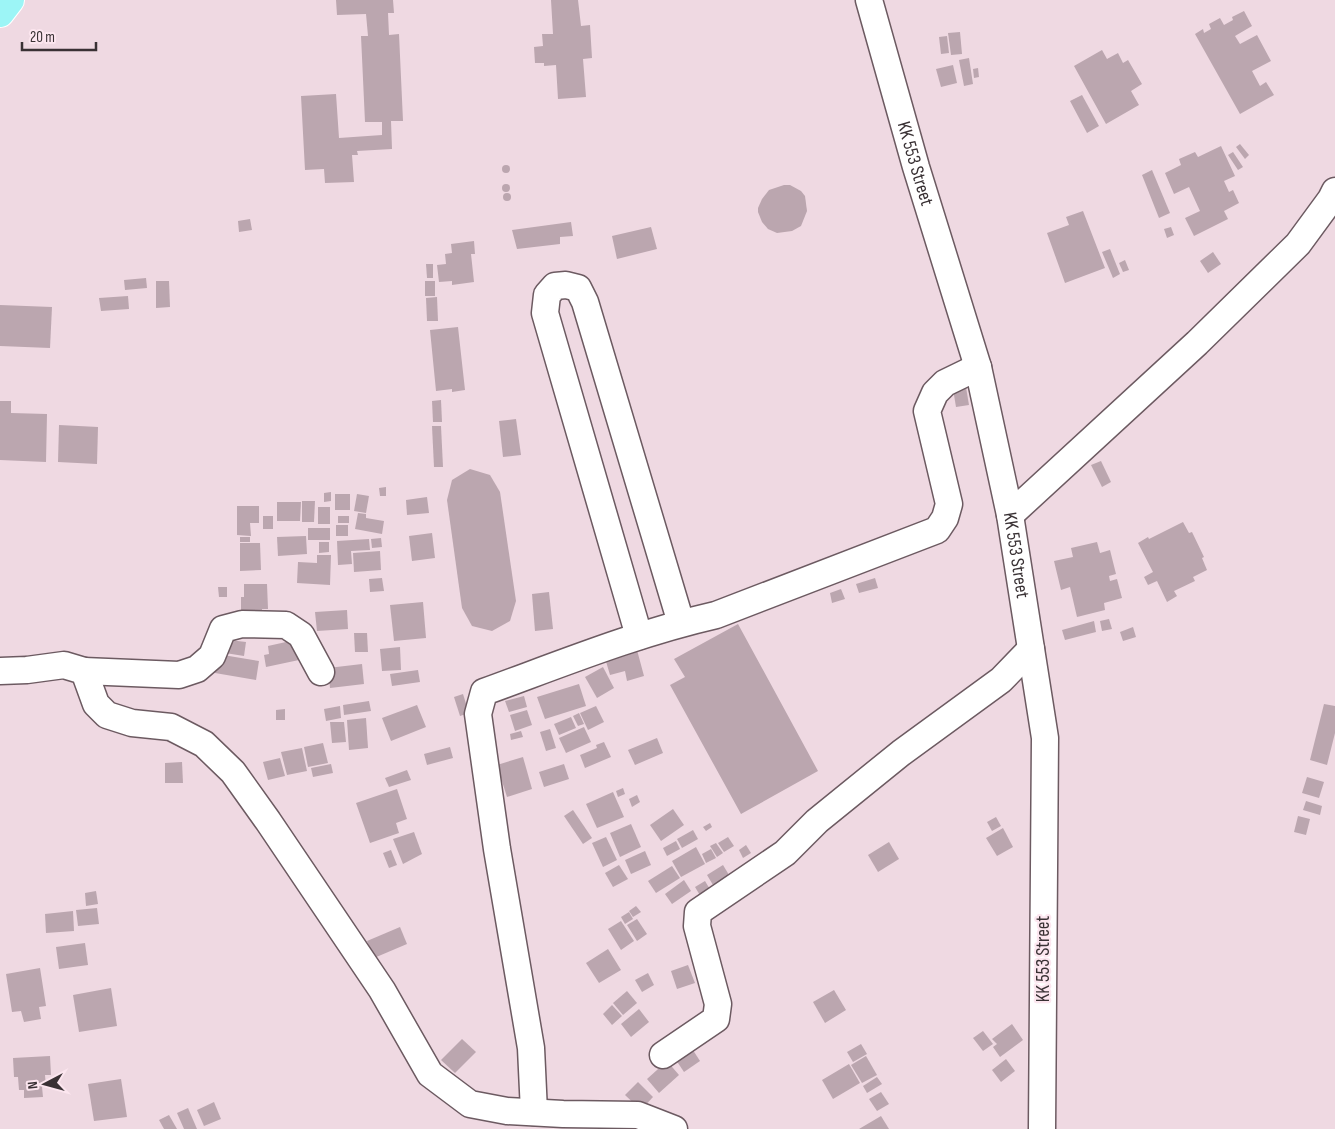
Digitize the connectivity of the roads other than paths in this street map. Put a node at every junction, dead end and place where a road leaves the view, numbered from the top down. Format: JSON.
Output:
{"nodes":[{"id":1,"x":10,"y":0,"type":"edge"},
{"id":2,"x":869,"y":0,"type":"edge"},
{"id":3,"x":0,"y":13,"type":"edge"},
{"id":4,"x":1335,"y":191,"type":"edge"},
{"id":5,"x":978,"y":367,"type":"junction"},
{"id":6,"x":1010,"y":515,"type":"junction"},
{"id":7,"x":681,"y":623,"type":"junction"},
{"id":8,"x":639,"y":636,"type":"junction"},
{"id":9,"x":1031,"y":649,"type":"junction"},
{"id":10,"x":0,"y":671,"type":"edge"},
{"id":11,"x":84,"y":671,"type":"junction"},
{"id":12,"x":321,"y":672,"type":"dead end"},
{"id":13,"x":663,"y":1055,"type":"dead end"},
{"id":14,"x":534,"y":1112,"type":"junction"},
{"id":15,"x":674,"y":1129,"type":"edge"},
{"id":16,"x":1042,"y":1129,"type":"edge"}],
"edges":[{"from":1,"to":3,"type":"main road"},
{"from":2,"to":5,"type":"street","name":"KK 553 Street"},
{"from":4,"to":6,"type":"street"},
{"from":5,"to":6,"type":"street","name":"KK 553 Street"},
{"from":5,"to":7,"type":"street"},
{"from":6,"to":9,"type":"street","name":"KK 553 Street"},
{"from":7,"to":8,"type":"street"},
{"from":7,"to":8,"type":"street"},
{"from":8,"to":14,"type":"street"},
{"from":9,"to":13,"type":"street"},
{"from":9,"to":16,"type":"street","name":"KK 553 Street"},
{"from":10,"to":11,"type":"street"},
{"from":11,"to":12,"type":"street"},
{"from":11,"to":14,"type":"street"},
{"from":14,"to":15,"type":"street"}]}
